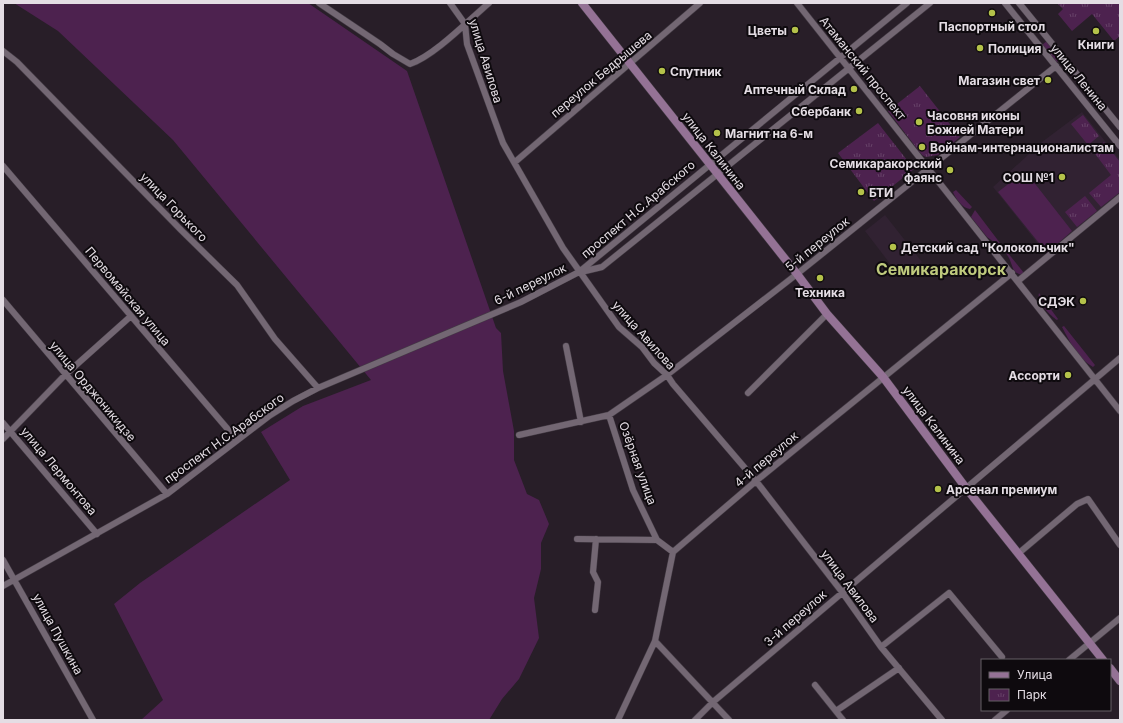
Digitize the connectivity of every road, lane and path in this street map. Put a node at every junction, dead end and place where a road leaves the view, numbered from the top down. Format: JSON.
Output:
{"nodes":[{"id":1,"x":319,"y":3,"type":"edge"},
{"id":2,"x":450,"y":3,"type":"edge"},
{"id":3,"x":489,"y":3,"type":"edge"},
{"id":4,"x":582,"y":3,"type":"edge"},
{"id":5,"x":700,"y":3,"type":"edge"},
{"id":6,"x":797,"y":3,"type":"edge"},
{"id":7,"x":907,"y":3,"type":"edge"},
{"id":8,"x":930,"y":3,"type":"edge"},
{"id":9,"x":1005,"y":3,"type":"edge"},
{"id":10,"x":1019,"y":3,"type":"edge"},
{"id":11,"x":464,"y":24,"type":"junction"},
{"id":12,"x":3,"y":51,"type":"edge"},
{"id":13,"x":840,"y":58,"type":"junction"},
{"id":14,"x":631,"y":64,"type":"junction"},
{"id":15,"x":1056,"y":66,"type":"junction"},
{"id":16,"x":849,"y":68,"type":"junction"},
{"id":17,"x":1120,"y":127,"type":"edge"},
{"id":18,"x":1120,"y":146,"type":"edge"},
{"id":19,"x":515,"y":162,"type":"junction"},
{"id":20,"x":709,"y":164,"type":"junction"},
{"id":21,"x":3,"y":166,"type":"edge"},
{"id":22,"x":929,"y":169,"type":"junction"},
{"id":23,"x":718,"y":174,"type":"junction"},
{"id":24,"x":1120,"y":197,"type":"edge"},
{"id":25,"x":580,"y":272,"type":"junction"},
{"id":26,"x":1012,"y":273,"type":"junction"},
{"id":27,"x":797,"y":274,"type":"junction"},
{"id":28,"x":1018,"y":281,"type":"junction"},
{"id":29,"x":3,"y":300,"type":"edge"},
{"id":30,"x":827,"y":314,"type":"junction"},
{"id":31,"x":131,"y":316,"type":"junction"},
{"id":32,"x":489,"y":316,"type":"joint"},
{"id":33,"x":566,"y":346,"type":"dead end"},
{"id":34,"x":1120,"y":358,"type":"edge"},
{"id":35,"x":667,"y":375,"type":"junction"},
{"id":36,"x":65,"y":376,"type":"junction"},
{"id":37,"x":883,"y":377,"type":"junction"},
{"id":38,"x":1095,"y":379,"type":"junction"},
{"id":39,"x":318,"y":388,"type":"junction"},
{"id":40,"x":748,"y":393,"type":"dead end"},
{"id":41,"x":1120,"y":411,"type":"edge"},
{"id":42,"x":609,"y":415,"type":"junction"},
{"id":43,"x":581,"y":422,"type":"junction"},
{"id":44,"x":3,"y":423,"type":"edge"},
{"id":45,"x":10,"y":431,"type":"junction"},
{"id":46,"x":519,"y":436,"type":"dead end"},
{"id":47,"x":3,"y":439,"type":"edge"},
{"id":48,"x":237,"y":440,"type":"junction"},
{"id":49,"x":756,"y":481,"type":"junction"},
{"id":50,"x":966,"y":488,"type":"junction"},
{"id":51,"x":167,"y":494,"type":"junction"},
{"id":52,"x":98,"y":534,"type":"junction"},
{"id":53,"x":577,"y":539,"type":"dead end"},
{"id":54,"x":596,"y":539,"type":"junction"},
{"id":55,"x":658,"y":540,"type":"junction"},
{"id":56,"x":1120,"y":545,"type":"edge"},
{"id":57,"x":674,"y":552,"type":"junction"},
{"id":58,"x":1019,"y":553,"type":"junction"},
{"id":59,"x":3,"y":560,"type":"edge"},
{"id":60,"x":15,"y":580,"type":"junction"},
{"id":61,"x":3,"y":586,"type":"edge"},
{"id":62,"x":842,"y":592,"type":"junction"},
{"id":63,"x":595,"y":610,"type":"dead end"},
{"id":64,"x":1120,"y":618,"type":"edge"},
{"id":65,"x":655,"y":641,"type":"junction"},
{"id":66,"x":1090,"y":643,"type":"junction"},
{"id":67,"x":881,"y":647,"type":"junction"},
{"id":68,"x":1002,"y":657,"type":"dead end"},
{"id":69,"x":1070,"y":659,"type":"edge"},
{"id":70,"x":1103,"y":659,"type":"edge"},
{"id":71,"x":898,"y":668,"type":"junction"},
{"id":72,"x":1111,"y":669,"type":"edge"},
{"id":73,"x":1120,"y":680,"type":"edge"},
{"id":74,"x":815,"y":684,"type":"dead end"},
{"id":75,"x":713,"y":702,"type":"junction"},
{"id":76,"x":836,"y":711,"type":"junction"},
{"id":77,"x":1007,"y":711,"type":"edge"},
{"id":78,"x":93,"y":720,"type":"edge"},
{"id":79,"x":618,"y":720,"type":"edge"},
{"id":80,"x":695,"y":720,"type":"edge"},
{"id":81,"x":729,"y":720,"type":"edge"},
{"id":82,"x":843,"y":720,"type":"edge"},
{"id":83,"x":942,"y":720,"type":"edge"},
{"id":84,"x":995,"y":720,"type":"edge"}],
"edges":[{"from":1,"to":11,"type":"street"},
{"from":2,"to":11,"type":"street","name":"улица Авилова"},
{"from":3,"to":11,"type":"street"},
{"from":4,"to":14,"type":"main road","name":"улица Калинина"},
{"from":5,"to":14,"type":"street","name":"переулок Бедрышева"},
{"from":6,"to":13,"type":"street","name":"Атаманский проспект"},
{"from":7,"to":13,"type":"street","name":"проспект Н.С.Арабского"},
{"from":8,"to":16,"type":"street","name":"проспект Н.С.Арабского"},
{"from":9,"to":15,"type":"street","name":"улица Ленина"},
{"from":10,"to":17,"type":"street"},
{"from":11,"to":19,"type":"street","name":"улица Авилова"},
{"from":12,"to":39,"type":"street","name":"улица Горького"},
{"from":13,"to":16,"type":"street","name":"Атаманский проспект"},
{"from":13,"to":20,"type":"street","name":"проспект Н.С.Арабского"},
{"from":14,"to":19,"type":"street","name":"переулок Бедрышева"},
{"from":14,"to":20,"type":"main road","name":"улица Калинина"},
{"from":15,"to":18,"type":"street","name":"улица Ленина"},
{"from":15,"to":22,"type":"street","name":"5-й переулок"},
{"from":16,"to":22,"type":"street","name":"Атаманский проспект"},
{"from":16,"to":23,"type":"street","name":"проспект Н.С.Арабского"},
{"from":19,"to":25,"type":"street","name":"улица Авилова"},
{"from":20,"to":23,"type":"main road","name":"улица Калинина"},
{"from":20,"to":25,"type":"street","name":"проспект Н.С.Арабского"},
{"from":21,"to":31,"type":"street","name":"Первомайская улица"},
{"from":22,"to":26,"type":"street","name":"Атаманский проспект"},
{"from":22,"to":27,"type":"street","name":"5-й переулок"},
{"from":23,"to":25,"type":"street","name":"проспект Н.С.Арабского"},
{"from":23,"to":27,"type":"main road","name":"улица Калинина"},
{"from":24,"to":28,"type":"street"},
{"from":25,"to":32,"type":"street","name":"6-й переулок"},
{"from":25,"to":35,"type":"street","name":"улица Авилова"},
{"from":26,"to":28,"type":"street","name":"Атаманский проспект"},
{"from":26,"to":37,"type":"street","name":"4-й переулок"},
{"from":27,"to":30,"type":"main road","name":"улица Калинина"},
{"from":27,"to":35,"type":"street","name":"5-й переулок"},
{"from":28,"to":38,"type":"street","name":"Атаманский проспект"},
{"from":29,"to":36,"type":"street","name":"улица Орджоникидзе"},
{"from":30,"to":37,"type":"main road","name":"улица Калинина"},
{"from":30,"to":40,"type":"street"},
{"from":31,"to":36,"type":"street"},
{"from":31,"to":48,"type":"street","name":"Первомайская улица"},
{"from":32,"to":39,"type":"street","name":"проспект Н.С.Арабского"},
{"from":33,"to":43,"type":"street"},
{"from":34,"to":38,"type":"street","name":"3-й переулок"},
{"from":35,"to":42,"type":"street","name":"5-й переулок"},
{"from":35,"to":49,"type":"street","name":"улица Авилова"},
{"from":36,"to":45,"type":"street"},
{"from":36,"to":51,"type":"street","name":"улица Орджоникидзе"},
{"from":37,"to":49,"type":"street","name":"4-й переулок"},
{"from":37,"to":50,"type":"main road","name":"улица Калинина"},
{"from":38,"to":41,"type":"street","name":"Атаманский проспект"},
{"from":38,"to":50,"type":"street","name":"3-й переулок"},
{"from":39,"to":48,"type":"street","name":"проспект Н.С.Арабского"},
{"from":42,"to":43,"type":"street","name":"5-й переулок"},
{"from":42,"to":55,"type":"street","name":"Озёрная улица"},
{"from":43,"to":46,"type":"street","name":"5-й переулок"},
{"from":44,"to":45,"type":"street","name":"улица Лермонтова"},
{"from":45,"to":47,"type":"street"},
{"from":45,"to":52,"type":"street","name":"улица Лермонтова"},
{"from":48,"to":51,"type":"street","name":"проспект Н.С.Арабского"},
{"from":49,"to":57,"type":"street","name":"4-й переулок"},
{"from":49,"to":62,"type":"street","name":"улица Авилова"},
{"from":50,"to":58,"type":"main road","name":"улица Калинина"},
{"from":50,"to":62,"type":"street","name":"3-й переулок"},
{"from":51,"to":52,"type":"street","name":"проспект Н.С.Арабского"},
{"from":52,"to":60,"type":"street","name":"проспект Н.С.Арабского"},
{"from":53,"to":54,"type":"street"},
{"from":54,"to":55,"type":"street"},
{"from":54,"to":63,"type":"street"},
{"from":55,"to":57,"type":"street"},
{"from":56,"to":58,"type":"street"},
{"from":57,"to":65,"type":"street"},
{"from":58,"to":66,"type":"main road","name":"улица Калинина"},
{"from":59,"to":60,"type":"street","name":"улица Пушкина"},
{"from":60,"to":61,"type":"street","name":"проспект Н.С.Арабского"},
{"from":60,"to":78,"type":"street","name":"улица Пушкина"},
{"from":62,"to":67,"type":"street","name":"улица Авилова"},
{"from":62,"to":75,"type":"street","name":"3-й переулок"},
{"from":64,"to":66,"type":"street"},
{"from":65,"to":75,"type":"street"},
{"from":65,"to":79,"type":"street"},
{"from":66,"to":69,"type":"street"},
{"from":66,"to":70,"type":"main road","name":"улица Калинина"},
{"from":67,"to":68,"type":"street"},
{"from":67,"to":71,"type":"street","name":"улица Авилова"},
{"from":71,"to":76,"type":"street"},
{"from":71,"to":83,"type":"street","name":"улица Авилова"},
{"from":72,"to":73,"type":"main road"},
{"from":74,"to":76,"type":"street"},
{"from":75,"to":80,"type":"street","name":"3-й переулок"},
{"from":75,"to":81,"type":"street"},
{"from":76,"to":82,"type":"street"},
{"from":77,"to":84,"type":"street"}]}
